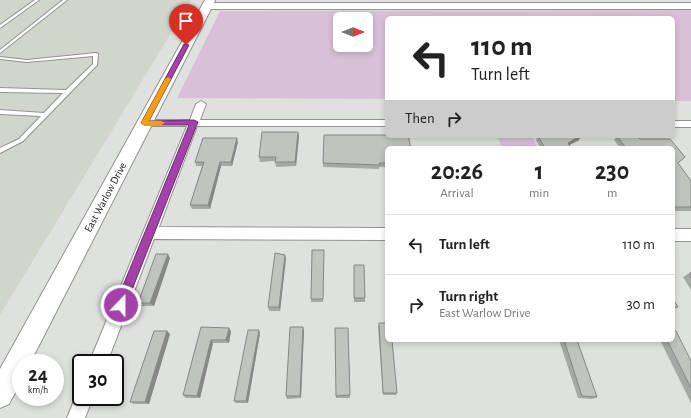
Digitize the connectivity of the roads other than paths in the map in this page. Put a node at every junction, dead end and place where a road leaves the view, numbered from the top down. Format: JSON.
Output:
{"nodes":[{"id":1,"x":37,"y":0,"type":"edge"},
{"id":2,"x":65,"y":0,"type":"edge"},
{"id":3,"x":209,"y":3,"type":"edge"},
{"id":4,"x":691,"y":6,"type":"edge"},
{"id":5,"x":0,"y":27,"type":"edge"},
{"id":6,"x":0,"y":52,"type":"edge"},
{"id":7,"x":0,"y":58,"type":"edge"},
{"id":8,"x":0,"y":90,"type":"edge"},
{"id":9,"x":67,"y":92,"type":"junction"},
{"id":10,"x":201,"y":104,"type":"dead end"},
{"id":11,"x":0,"y":112,"type":"edge"},
{"id":12,"x":45,"y":115,"type":"junction"},
{"id":13,"x":194,"y":122,"type":"junction"},
{"id":14,"x":144,"y":123,"type":"junction"},
{"id":15,"x":385,"y":123,"type":"edge"},
{"id":16,"x":675,"y":124,"type":"edge"},
{"id":17,"x":691,"y":124,"type":"edge"},
{"id":18,"x":0,"y":151,"type":"edge"},
{"id":19,"x":149,"y":234,"type":"junction"},
{"id":20,"x":385,"y":234,"type":"edge"},
{"id":21,"x":675,"y":235,"type":"edge"},
{"id":22,"x":691,"y":235,"type":"edge"},
{"id":23,"x":102,"y":354,"type":"edge"},
{"id":24,"x":0,"y":395,"type":"edge"},
{"id":25,"x":81,"y":406,"type":"edge"},
{"id":26,"x":76,"y":418,"type":"edge"}],
"edges":[{"from":1,"to":5,"type":"lane"},
{"from":2,"to":6,"type":"lane"},
{"from":3,"to":4,"type":"street"},
{"from":3,"to":14,"type":"street","name":"East Warlow Drive"},
{"from":7,"to":9,"type":"lane"},
{"from":8,"to":9,"type":"lane"},
{"from":9,"to":12,"type":"lane"},
{"from":10,"to":13,"type":"street"},
{"from":11,"to":12,"type":"lane"},
{"from":12,"to":18,"type":"lane"},
{"from":13,"to":14,"type":"street"},
{"from":13,"to":15,"type":"street"},
{"from":13,"to":19,"type":"street"},
{"from":14,"to":24,"type":"street","name":"East Warlow Drive"},
{"from":16,"to":17,"type":"street"},
{"from":19,"to":20,"type":"street"},
{"from":19,"to":23,"type":"street"},
{"from":21,"to":22,"type":"street"},
{"from":25,"to":26,"type":"street"}]}
